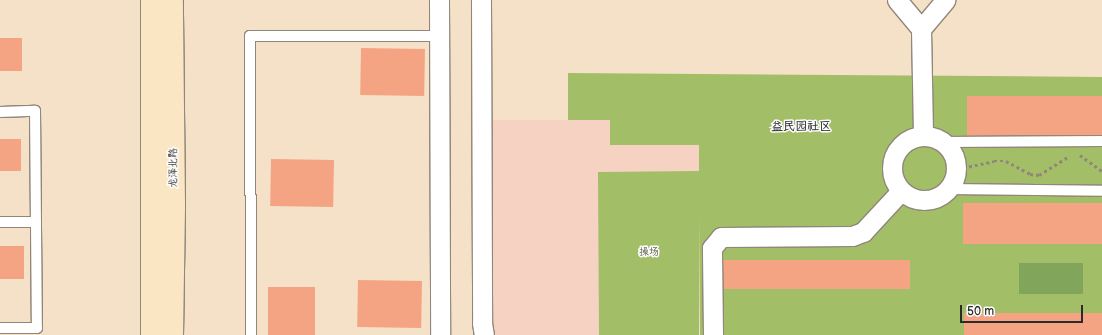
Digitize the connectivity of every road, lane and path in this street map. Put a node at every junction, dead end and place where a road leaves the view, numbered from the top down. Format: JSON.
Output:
{"nodes":[{"id":1,"x":152,"y":0,"type":"edge"},
{"id":2,"x":172,"y":0,"type":"edge"},
{"id":3,"x":439,"y":0,"type":"edge"},
{"id":4,"x":481,"y":0,"type":"edge"},
{"id":5,"x":897,"y":0,"type":"edge"},
{"id":6,"x":945,"y":0,"type":"edge"},
{"id":7,"x":921,"y":29,"type":"junction"},
{"id":8,"x":439,"y":36,"type":"junction"},
{"id":9,"x":0,"y":112,"type":"edge"},
{"id":10,"x":923,"y":136,"type":"junction"},
{"id":11,"x":1102,"y":141,"type":"edge"},
{"id":12,"x":943,"y":142,"type":"junction"},
{"id":13,"x":957,"y":169,"type":"junction"},
{"id":14,"x":1102,"y":171,"type":"edge"},
{"id":15,"x":949,"y":189,"type":"junction"},
{"id":16,"x":901,"y":191,"type":"junction"},
{"id":17,"x":1102,"y":191,"type":"edge"},
{"id":18,"x":0,"y":222,"type":"edge"},
{"id":19,"x":36,"y":222,"type":"junction"},
{"id":20,"x":0,"y":328,"type":"edge"},
{"id":21,"x":152,"y":335,"type":"edge"},
{"id":22,"x":172,"y":335,"type":"edge"},
{"id":23,"x":251,"y":335,"type":"edge"},
{"id":24,"x":440,"y":335,"type":"edge"},
{"id":25,"x":484,"y":335,"type":"edge"},
{"id":26,"x":713,"y":335,"type":"edge"}],
"edges":[{"from":1,"to":21,"type":"main road"},
{"from":2,"to":22,"type":"main road","name":"龙泽北路"},
{"from":3,"to":8,"type":"street"},
{"from":4,"to":25,"type":"street"},
{"from":5,"to":7,"type":"street"},
{"from":6,"to":7,"type":"street"},
{"from":7,"to":10,"type":"street"},
{"from":8,"to":23,"type":"lane"},
{"from":8,"to":24,"type":"street"},
{"from":9,"to":19,"type":"lane"},
{"from":10,"to":12,"type":"street"},
{"from":10,"to":16,"type":"street"},
{"from":11,"to":12,"type":"lane"},
{"from":12,"to":13,"type":"street"},
{"from":13,"to":14,"type":"path"},
{"from":13,"to":15,"type":"street"},
{"from":15,"to":16,"type":"street"},
{"from":15,"to":17,"type":"lane"},
{"from":16,"to":26,"type":"street"},
{"from":18,"to":19,"type":"lane"},
{"from":19,"to":20,"type":"lane"}]}
